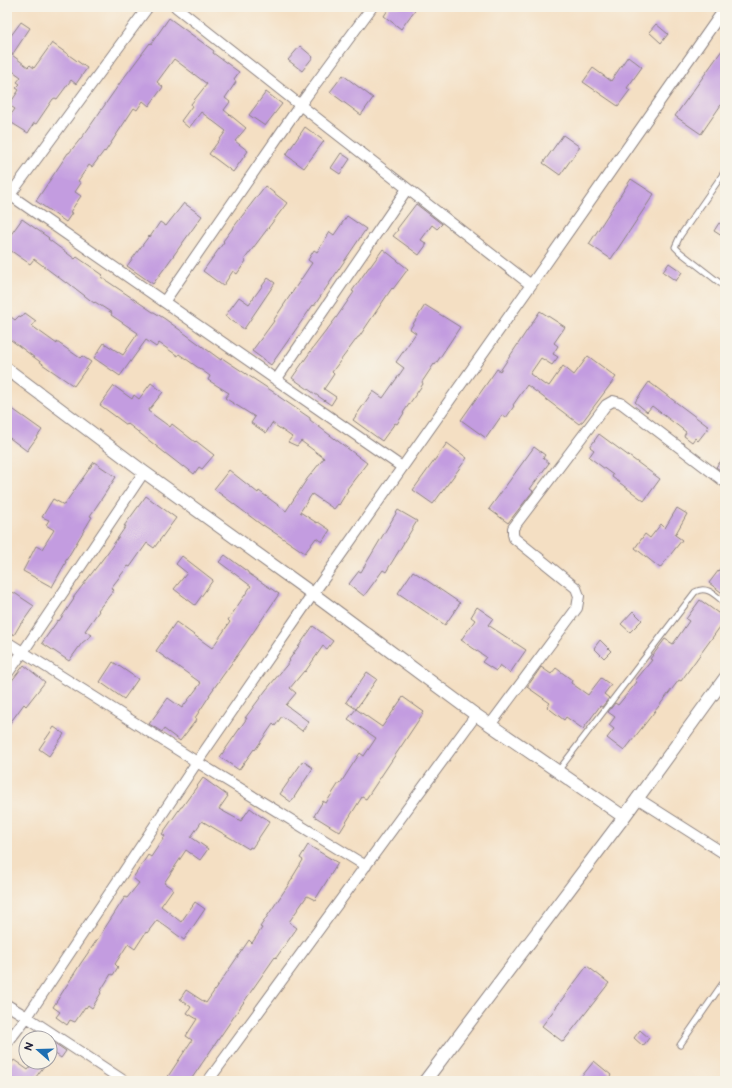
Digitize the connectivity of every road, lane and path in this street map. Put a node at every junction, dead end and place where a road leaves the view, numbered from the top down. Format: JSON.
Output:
{"nodes":[{"id":1,"x":148,"y":7,"type":"edge"},
{"id":2,"x":176,"y":7,"type":"edge"},
{"id":3,"x":372,"y":7,"type":"edge"},
{"id":4,"x":725,"y":8,"type":"edge"},
{"id":5,"x":300,"y":105,"type":"junction"},
{"id":6,"x":725,"y":172,"type":"edge"},
{"id":7,"x":407,"y":189,"type":"junction"},
{"id":8,"x":8,"y":197,"type":"edge"},
{"id":9,"x":531,"y":285,"type":"junction"},
{"id":10,"x":725,"y":287,"type":"edge"},
{"id":11,"x":164,"y":302,"type":"junction"},
{"id":12,"x":7,"y":369,"type":"edge"},
{"id":13,"x":276,"y":380,"type":"junction"},
{"id":14,"x":402,"y":467,"type":"junction"},
{"id":15,"x":144,"y":472,"type":"junction"},
{"id":16,"x":725,"y":482,"type":"edge"},
{"id":17,"x":312,"y":594,"type":"junction"},
{"id":18,"x":725,"y":603,"type":"edge"},
{"id":19,"x":7,"y":642,"type":"edge"},
{"id":20,"x":23,"y":652,"type":"junction"},
{"id":21,"x":7,"y":674,"type":"edge"},
{"id":22,"x":725,"y":678,"type":"edge"},
{"id":23,"x":476,"y":715,"type":"junction"},
{"id":24,"x":490,"y":725,"type":"junction"},
{"id":25,"x":197,"y":762,"type":"junction"},
{"id":26,"x":558,"y":771,"type":"junction"},
{"id":27,"x":637,"y":798,"type":"junction"},
{"id":28,"x":624,"y":816,"type":"junction"},
{"id":29,"x":725,"y":854,"type":"edge"},
{"id":30,"x":366,"y":866,"type":"junction"},
{"id":31,"x":725,"y":980,"type":"edge"},
{"id":32,"x":7,"y":1005,"type":"edge"},
{"id":33,"x":27,"y":1016,"type":"junction"},
{"id":34,"x":7,"y":1043,"type":"edge"},
{"id":35,"x":680,"y":1045,"type":"dead end"},
{"id":36,"x":124,"y":1081,"type":"edge"},
{"id":37,"x":208,"y":1081,"type":"edge"},
{"id":38,"x":425,"y":1081,"type":"edge"}],
"edges":[{"from":1,"to":8,"type":"street"},
{"from":2,"to":5,"type":"street"},
{"from":3,"to":5,"type":"street"},
{"from":4,"to":9,"type":"street"},
{"from":5,"to":7,"type":"street"},
{"from":5,"to":11,"type":"street"},
{"from":6,"to":10,"type":"lane"},
{"from":7,"to":9,"type":"street"},
{"from":7,"to":13,"type":"street"},
{"from":8,"to":11,"type":"street"},
{"from":9,"to":14,"type":"street"},
{"from":11,"to":13,"type":"street"},
{"from":12,"to":15,"type":"street"},
{"from":13,"to":14,"type":"street"},
{"from":14,"to":17,"type":"street"},
{"from":15,"to":17,"type":"street"},
{"from":15,"to":20,"type":"street"},
{"from":16,"to":24,"type":"street"},
{"from":17,"to":23,"type":"street"},
{"from":17,"to":25,"type":"street"},
{"from":18,"to":26,"type":"lane"},
{"from":19,"to":20,"type":"street"},
{"from":20,"to":21,"type":"street"},
{"from":20,"to":25,"type":"street"},
{"from":22,"to":27,"type":"street"},
{"from":23,"to":24,"type":"street"},
{"from":23,"to":30,"type":"street"},
{"from":24,"to":26,"type":"street"},
{"from":25,"to":30,"type":"street"},
{"from":25,"to":33,"type":"street"},
{"from":26,"to":28,"type":"street"},
{"from":27,"to":28,"type":"street"},
{"from":27,"to":29,"type":"street"},
{"from":28,"to":38,"type":"street"},
{"from":30,"to":37,"type":"street"},
{"from":31,"to":35,"type":"lane"},
{"from":32,"to":33,"type":"street"},
{"from":33,"to":34,"type":"street"},
{"from":33,"to":36,"type":"street"}]}
